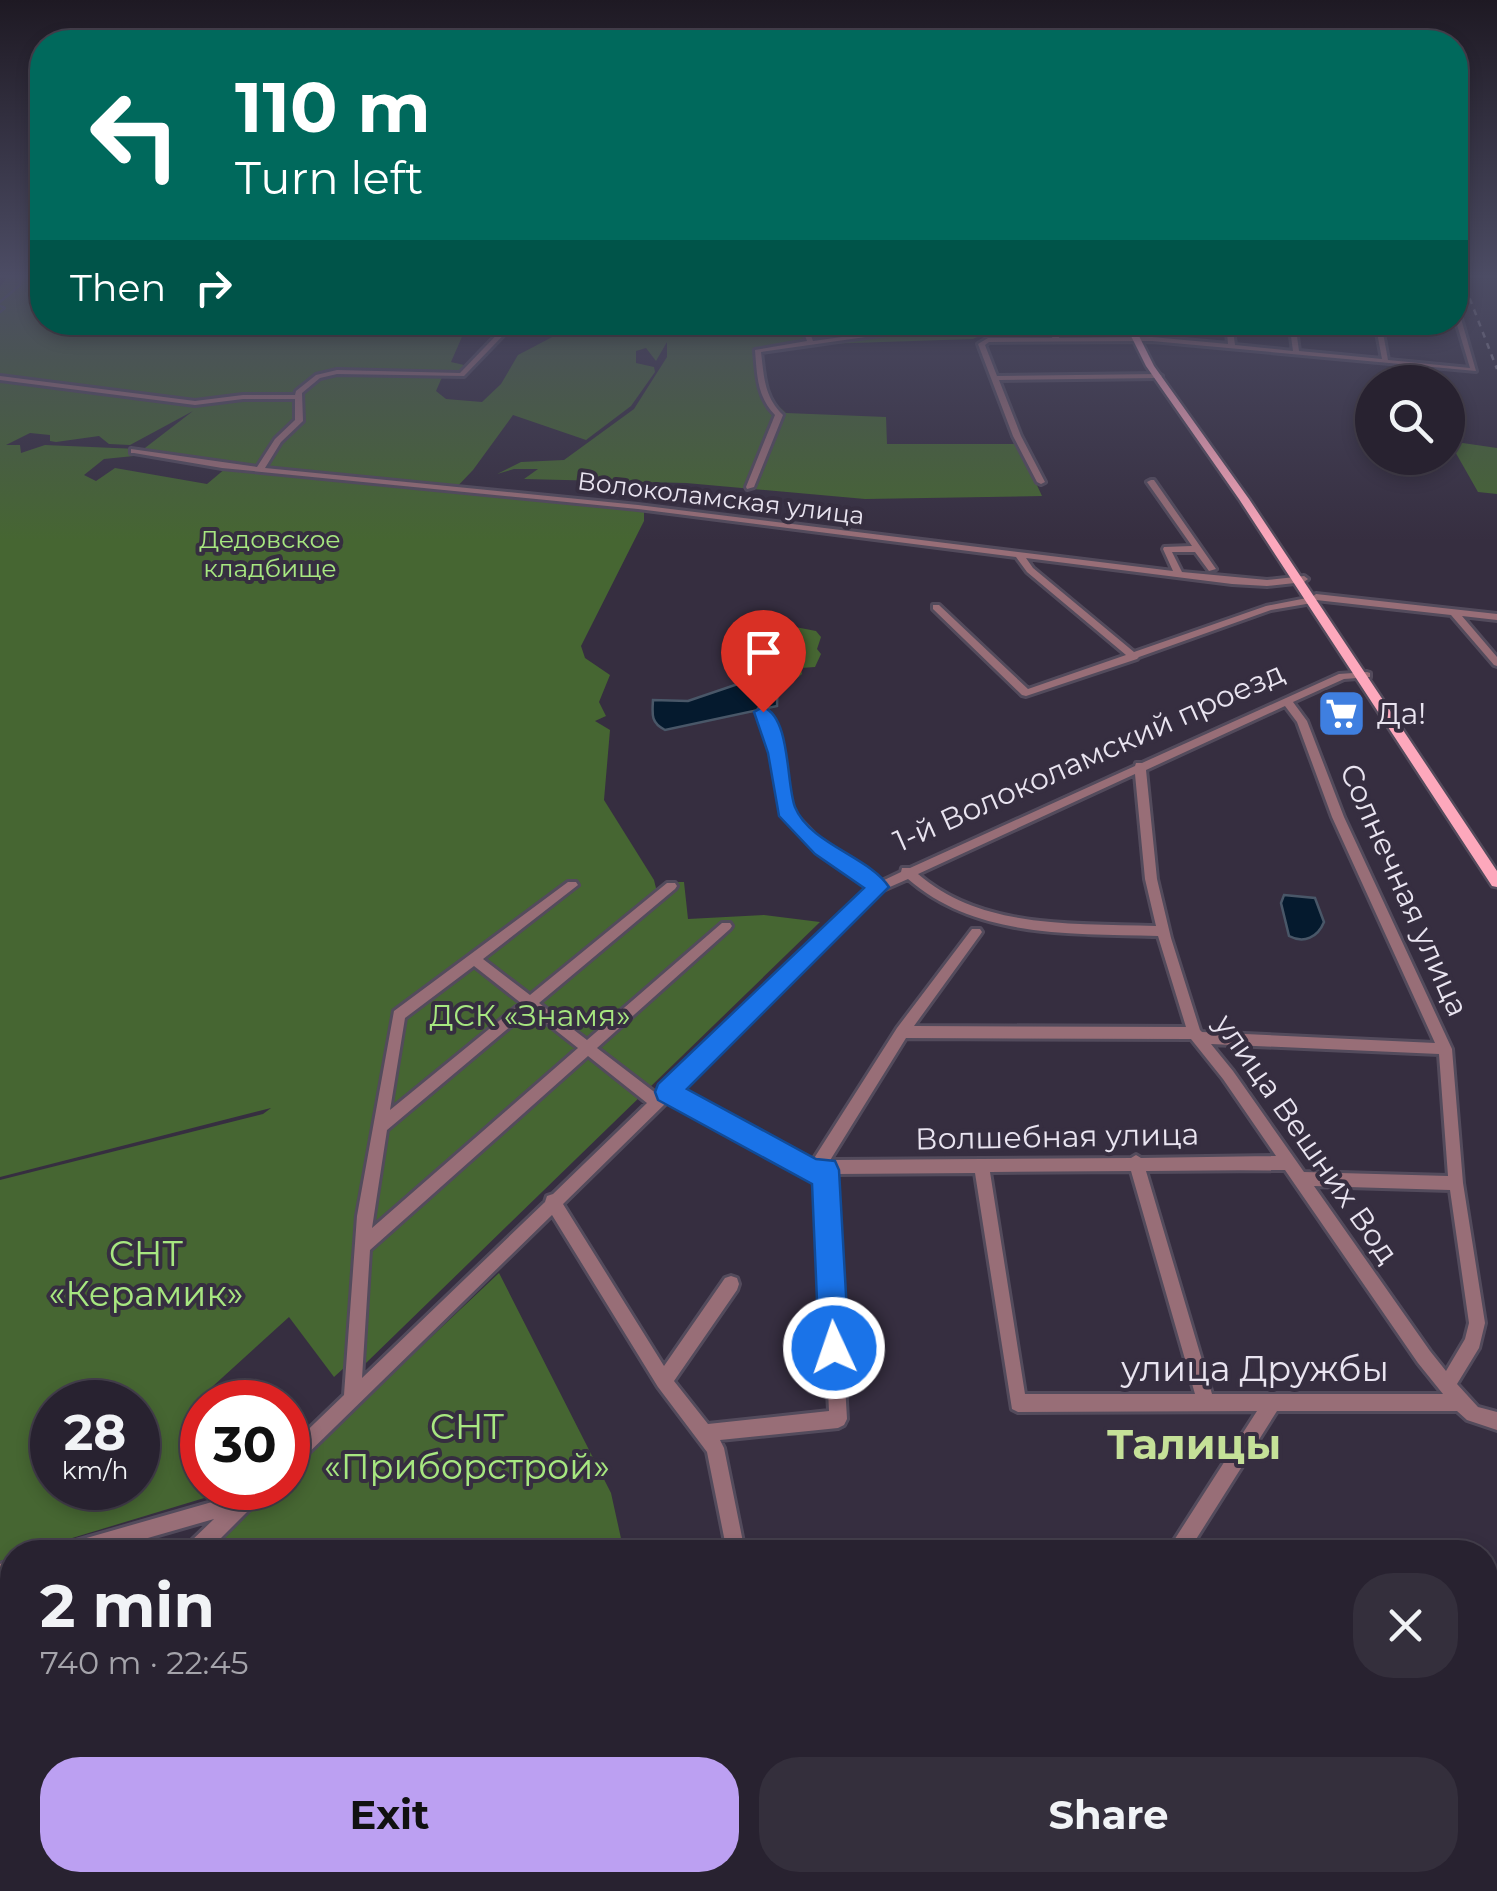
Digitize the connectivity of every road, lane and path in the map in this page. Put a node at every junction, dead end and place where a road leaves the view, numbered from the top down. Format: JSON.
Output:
{"nodes":[{"id":1,"x":472,"y":364,"type":"edge"},
{"id":2,"x":760,"y":364,"type":"edge"},
{"id":3,"x":989,"y":364,"type":"edge"},
{"id":4,"x":1152,"y":364,"type":"edge"},
{"id":5,"x":1154,"y":364,"type":"edge"},
{"id":6,"x":1423,"y":364,"type":"edge"},
{"id":7,"x":1472,"y":364,"type":"edge"},
{"id":8,"x":1159,"y":376,"type":"junction"},
{"id":9,"x":0,"y":378,"type":"edge"},
{"id":10,"x":994,"y":378,"type":"junction"},
{"id":11,"x":296,"y":397,"type":"junction"},
{"id":12,"x":134,"y":451,"type":"dead end"},
{"id":13,"x":260,"y":468,"type":"junction"},
{"id":14,"x":1042,"y":482,"type":"dead end"},
{"id":15,"x":1151,"y":482,"type":"dead end"},
{"id":16,"x":750,"y":487,"type":"dead end"},
{"id":17,"x":1198,"y":550,"type":"junction"},
{"id":18,"x":1018,"y":554,"type":"junction"},
{"id":19,"x":1212,"y":569,"type":"dead end"},
{"id":20,"x":1179,"y":575,"type":"junction"},
{"id":21,"x":1301,"y":579,"type":"junction"},
{"id":22,"x":1314,"y":599,"type":"junction"},
{"id":23,"x":936,"y":607,"type":"dead end"},
{"id":24,"x":1454,"y":612,"type":"junction"},
{"id":25,"x":1497,"y":617,"type":"edge"},
{"id":26,"x":1134,"y":657,"type":"junction"},
{"id":27,"x":1497,"y":663,"type":"edge"},
{"id":28,"x":1364,"y":675,"type":"junction"},
{"id":29,"x":1286,"y":701,"type":"junction"},
{"id":30,"x":763,"y":712,"type":"dead end"},
{"id":31,"x":1404,"y":736,"type":"junction"},
{"id":32,"x":1140,"y":766,"type":"junction"},
{"id":33,"x":1497,"y":869,"type":"edge"},
{"id":34,"x":906,"y":871,"type":"junction"},
{"id":35,"x":1497,"y":882,"type":"edge"},
{"id":36,"x":572,"y":885,"type":"dead end"},
{"id":37,"x":671,"y":886,"type":"dead end"},
{"id":38,"x":878,"y":887,"type":"junction"},
{"id":39,"x":726,"y":926,"type":"dead end"},
{"id":40,"x":1163,"y":931,"type":"junction"},
{"id":41,"x":976,"y":932,"type":"dead end"},
{"id":42,"x":475,"y":960,"type":"junction"},
{"id":43,"x":530,"y":1002,"type":"junction"},
{"id":44,"x":902,"y":1032,"type":"junction"},
{"id":45,"x":1196,"y":1036,"type":"junction"},
{"id":46,"x":589,"y":1048,"type":"junction"},
{"id":47,"x":1445,"y":1049,"type":"junction"},
{"id":48,"x":662,"y":1097,"type":"junction"},
{"id":49,"x":380,"y":1127,"type":"junction"},
{"id":50,"x":1136,"y":1162,"type":"junction"},
{"id":51,"x":1290,"y":1163,"type":"junction"},
{"id":52,"x":981,"y":1165,"type":"junction"},
{"id":53,"x":820,"y":1171,"type":"junction"},
{"id":54,"x":1301,"y":1180,"type":"junction"},
{"id":55,"x":1456,"y":1182,"type":"junction"},
{"id":56,"x":552,"y":1201,"type":"junction"},
{"id":57,"x":362,"y":1246,"type":"junction"},
{"id":58,"x":731,"y":1284,"type":"dead end"},
{"id":59,"x":664,"y":1381,"type":"junction"},
{"id":60,"x":1447,"y":1386,"type":"junction"},
{"id":61,"x":352,"y":1398,"type":"junction"},
{"id":62,"x":1206,"y":1401,"type":"junction"},
{"id":63,"x":1274,"y":1402,"type":"junction"},
{"id":64,"x":1461,"y":1402,"type":"junction"},
{"id":65,"x":1491,"y":1421,"type":"edge"},
{"id":66,"x":706,"y":1433,"type":"junction"},
{"id":67,"x":310,"y":1439,"type":"edge"},
{"id":68,"x":215,"y":1510,"type":"edge"},
{"id":69,"x":237,"y":1510,"type":"edge"},
{"id":70,"x":111,"y":1540,"type":"edge"},
{"id":71,"x":206,"y":1540,"type":"edge"},
{"id":72,"x":734,"y":1540,"type":"edge"},
{"id":73,"x":1186,"y":1540,"type":"edge"}],
"edges":[{"from":1,"to":11,"type":"street"},
{"from":2,"to":16,"type":"street"},
{"from":3,"to":10,"type":"street"},
{"from":4,"to":8,"type":"main road"},
{"from":5,"to":21,"type":"main road"},
{"from":6,"to":7,"type":"street"},
{"from":8,"to":10,"type":"street"},
{"from":8,"to":21,"type":"main road"},
{"from":9,"to":11,"type":"street"},
{"from":10,"to":14,"type":"street"},
{"from":11,"to":13,"type":"street"},
{"from":12,"to":13,"type":"street","name":"Волоколамская улица"},
{"from":13,"to":18,"type":"street","name":"Волоколамская улица"},
{"from":15,"to":17,"type":"street"},
{"from":17,"to":19,"type":"street"},
{"from":17,"to":20,"type":"street"},
{"from":18,"to":20,"type":"street","name":"Волоколамская улица"},
{"from":18,"to":26,"type":"street"},
{"from":20,"to":21,"type":"street","name":"Волоколамская улица"},
{"from":21,"to":22,"type":"main road"},
{"from":22,"to":24,"type":"street"},
{"from":22,"to":26,"type":"street"},
{"from":22,"to":28,"type":"main road"},
{"from":23,"to":26,"type":"street"},
{"from":24,"to":25,"type":"street"},
{"from":24,"to":27,"type":"street"},
{"from":28,"to":29,"type":"street","name":"1-й Волоколамский проезд"},
{"from":28,"to":31,"type":"main road"},
{"from":29,"to":32,"type":"street","name":"1-й Волоколамский проезд"},
{"from":29,"to":47,"type":"street","name":"Солнечная улица"},
{"from":30,"to":38,"type":"street"},
{"from":31,"to":33,"type":"main road"},
{"from":31,"to":35,"type":"main road"},
{"from":32,"to":34,"type":"street","name":"1-й Волоколамский проезд"},
{"from":32,"to":40,"type":"street","name":"улица Вешних Вод"},
{"from":34,"to":38,"type":"street","name":"1-й Волоколамский проезд"},
{"from":34,"to":40,"type":"street"},
{"from":36,"to":42,"type":"street"},
{"from":37,"to":43,"type":"street"},
{"from":38,"to":48,"type":"street","name":"1-й Волоколамский проезд"},
{"from":39,"to":46,"type":"street"},
{"from":40,"to":45,"type":"street","name":"улица Вешних Вод"},
{"from":41,"to":44,"type":"street"},
{"from":42,"to":43,"type":"street"},
{"from":42,"to":49,"type":"street"},
{"from":43,"to":46,"type":"street"},
{"from":43,"to":49,"type":"street"},
{"from":44,"to":45,"type":"street","name":"Солнечная улица"},
{"from":44,"to":53,"type":"street"},
{"from":45,"to":47,"type":"street","name":"Солнечная улица"},
{"from":45,"to":51,"type":"street","name":"улица Вешних Вод"},
{"from":46,"to":48,"type":"street"},
{"from":46,"to":57,"type":"street"},
{"from":47,"to":55,"type":"street","name":"Солнечная улица"},
{"from":48,"to":53,"type":"street"},
{"from":48,"to":56,"type":"street","name":"1-й Волоколамский проезд"},
{"from":49,"to":57,"type":"street"},
{"from":50,"to":51,"type":"street","name":"Волшебная улица"},
{"from":50,"to":52,"type":"street","name":"Волшебная улица"},
{"from":50,"to":62,"type":"street"},
{"from":51,"to":54,"type":"street","name":"улица Вешних Вод"},
{"from":52,"to":53,"type":"street","name":"Волшебная улица"},
{"from":52,"to":62,"type":"street","name":"улица Дружбы"},
{"from":53,"to":66,"type":"street"},
{"from":54,"to":55,"type":"street"},
{"from":54,"to":60,"type":"street","name":"улица Вешних Вод"},
{"from":55,"to":60,"type":"street","name":"Солнечная улица"},
{"from":56,"to":59,"type":"street"},
{"from":56,"to":61,"type":"street","name":"1-й Волоколамский проезд"},
{"from":57,"to":61,"type":"street"},
{"from":58,"to":59,"type":"street"},
{"from":59,"to":66,"type":"street"},
{"from":60,"to":64,"type":"street","name":"улица Вешних Вод"},
{"from":61,"to":67,"type":"street","name":"1-й Волоколамский проезд"},
{"from":62,"to":63,"type":"street","name":"улица Дружбы"},
{"from":63,"to":64,"type":"street","name":"улица Дружбы"},
{"from":63,"to":73,"type":"street"},
{"from":64,"to":65,"type":"street"},
{"from":66,"to":72,"type":"street"},
{"from":68,"to":70,"type":"street"},
{"from":69,"to":71,"type":"street"}]}
